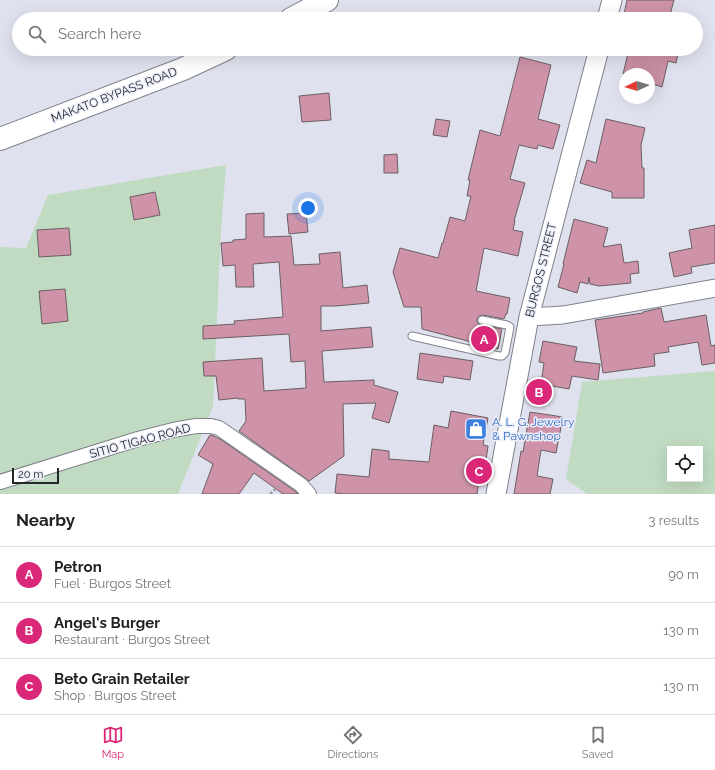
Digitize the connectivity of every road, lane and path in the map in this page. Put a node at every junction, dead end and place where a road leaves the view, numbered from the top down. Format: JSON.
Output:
{"nodes":[{"id":1,"x":327,"y":0,"type":"edge"},
{"id":2,"x":612,"y":0,"type":"edge"},
{"id":3,"x":304,"y":12,"type":"edge"},
{"id":4,"x":609,"y":12,"type":"edge"},
{"id":5,"x":211,"y":56,"type":"edge"},
{"id":6,"x":597,"y":56,"type":"edge"},
{"id":7,"x":0,"y":139,"type":"edge"},
{"id":8,"x":715,"y":288,"type":"edge"},
{"id":9,"x":529,"y":318,"type":"junction"},
{"id":10,"x":482,"y":320,"type":"dead end"},
{"id":11,"x":412,"y":336,"type":"dead end"},
{"id":12,"x":516,"y":339,"type":"junction"},
{"id":13,"x":0,"y":482,"type":"edge"},
{"id":14,"x":309,"y":494,"type":"edge"},
{"id":15,"x":496,"y":494,"type":"edge"}],
"edges":[{"from":1,"to":3,"type":"main road"},
{"from":2,"to":4,"type":"main road"},
{"from":5,"to":7,"type":"main road","name":"MAKATO BYPASS ROAD"},
{"from":6,"to":9,"type":"main road","name":"BURGOS STREET"},
{"from":8,"to":9,"type":"street"},
{"from":9,"to":12,"type":"main road","name":"BURGOS STREET"},
{"from":10,"to":12,"type":"lane"},
{"from":11,"to":12,"type":"lane"},
{"from":12,"to":15,"type":"main road","name":"BURGOS STREET"},
{"from":13,"to":14,"type":"street","name":"SITIO TIGAO ROAD"}]}
